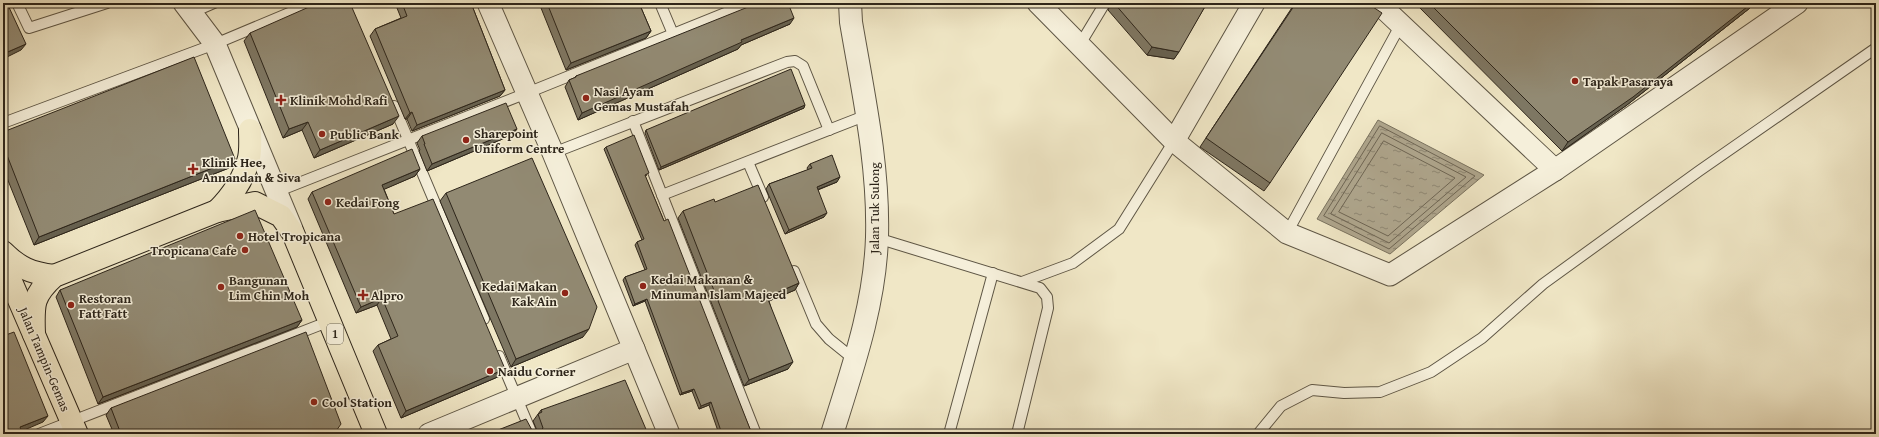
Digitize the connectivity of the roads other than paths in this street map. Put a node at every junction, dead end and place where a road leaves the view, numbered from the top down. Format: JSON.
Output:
{"nodes":[{"id":1,"x":17,"y":3,"type":"edge"},
{"id":2,"x":107,"y":3,"type":"edge"},
{"id":3,"x":214,"y":3,"type":"edge"},
{"id":4,"x":313,"y":3,"type":"edge"},
{"id":5,"x":488,"y":3,"type":"edge"},
{"id":6,"x":660,"y":3,"type":"edge"},
{"id":7,"x":750,"y":3,"type":"edge"},
{"id":8,"x":850,"y":3,"type":"edge"},
{"id":9,"x":1038,"y":3,"type":"edge"},
{"id":10,"x":1105,"y":3,"type":"edge"},
{"id":11,"x":1254,"y":3,"type":"edge"},
{"id":12,"x":1378,"y":3,"type":"edge"},
{"id":13,"x":1797,"y":3,"type":"edge"},
{"id":14,"x":86,"y":6,"type":"edge"},
{"id":15,"x":187,"y":8,"type":"edge"},
{"id":16,"x":1400,"y":24,"type":"junction"},
{"id":17,"x":673,"y":34,"type":"junction"},
{"id":18,"x":214,"y":44,"type":"junction"},
{"id":19,"x":1079,"y":46,"type":"junction"},
{"id":20,"x":1876,"y":48,"type":"edge"},
{"id":21,"x":527,"y":93,"type":"junction"},
{"id":22,"x":390,"y":97,"type":"edge"},
{"id":23,"x":867,"y":115,"type":"junction"},
{"id":24,"x":633,"y":121,"type":"junction"},
{"id":25,"x":3,"y":123,"type":"edge"},
{"id":26,"x":250,"y":130,"type":"junction"},
{"id":27,"x":829,"y":130,"type":"junction"},
{"id":28,"x":408,"y":140,"type":"junction"},
{"id":29,"x":1174,"y":141,"type":"junction"},
{"id":30,"x":553,"y":153,"type":"junction"},
{"id":31,"x":748,"y":162,"type":"junction"},
{"id":32,"x":1555,"y":170,"type":"junction"},
{"id":33,"x":276,"y":192,"type":"junction"},
{"id":34,"x":662,"y":195,"type":"junction"},
{"id":35,"x":766,"y":204,"type":"edge"},
{"id":36,"x":217,"y":211,"type":"junction"},
{"id":37,"x":293,"y":233,"type":"junction"},
{"id":38,"x":1287,"y":233,"type":"junction"},
{"id":39,"x":877,"y":238,"type":"junction"},
{"id":40,"x":3,"y":252,"type":"edge"},
{"id":41,"x":790,"y":261,"type":"edge"},
{"id":42,"x":3,"y":263,"type":"edge"},
{"id":43,"x":993,"y":273,"type":"junction"},
{"id":44,"x":54,"y":276,"type":"junction"},
{"id":45,"x":1022,"y":282,"type":"junction"},
{"id":46,"x":330,"y":321,"type":"junction"},
{"id":47,"x":489,"y":331,"type":"edge"},
{"id":48,"x":34,"y":334,"type":"junction"},
{"id":49,"x":495,"y":346,"type":"edge"},
{"id":50,"x":634,"y":349,"type":"junction"},
{"id":51,"x":855,"y":360,"type":"junction"},
{"id":52,"x":517,"y":398,"type":"junction"},
{"id":53,"x":366,"y":408,"type":"junction"},
{"id":54,"x":75,"y":427,"type":"edge"},
{"id":55,"x":39,"y":434,"type":"edge"},
{"id":56,"x":363,"y":434,"type":"edge"},
{"id":57,"x":376,"y":434,"type":"edge"},
{"id":58,"x":429,"y":434,"type":"edge"},
{"id":59,"x":532,"y":434,"type":"edge"},
{"id":60,"x":669,"y":434,"type":"edge"},
{"id":61,"x":756,"y":434,"type":"edge"},
{"id":62,"x":832,"y":434,"type":"edge"},
{"id":63,"x":949,"y":434,"type":"edge"},
{"id":64,"x":1017,"y":434,"type":"edge"},
{"id":65,"x":1258,"y":434,"type":"edge"}],
"edges":[{"from":1,"to":14,"type":"lane"},
{"from":2,"to":14,"type":"lane"},
{"from":3,"to":15,"type":"lane"},
{"from":4,"to":18,"type":"lane"},
{"from":5,"to":21,"type":"street"},
{"from":6,"to":17,"type":"lane"},
{"from":7,"to":17,"type":"lane"},
{"from":8,"to":23,"type":"street","name":"Jalan Tuk Sulong"},
{"from":9,"to":19,"type":"street"},
{"from":10,"to":19,"type":"lane"},
{"from":11,"to":29,"type":"street"},
{"from":12,"to":16,"type":"street"},
{"from":13,"to":32,"type":"street"},
{"from":15,"to":18,"type":"street"},
{"from":16,"to":32,"type":"street"},
{"from":16,"to":38,"type":"lane"},
{"from":17,"to":21,"type":"lane"},
{"from":18,"to":25,"type":"lane"},
{"from":18,"to":26,"type":"street"},
{"from":19,"to":29,"type":"street"},
{"from":20,"to":65,"type":"lane"},
{"from":21,"to":28,"type":"lane"},
{"from":21,"to":30,"type":"street"},
{"from":22,"to":28,"type":"lane"},
{"from":23,"to":27,"type":"lane"},
{"from":23,"to":39,"type":"street","name":"Jalan Tuk Sulong"},
{"from":24,"to":27,"type":"lane"},
{"from":24,"to":30,"type":"lane"},
{"from":24,"to":34,"type":"lane"},
{"from":26,"to":33,"type":"street"},
{"from":26,"to":36,"type":"highway"},
{"from":27,"to":31,"type":"lane"},
{"from":28,"to":33,"type":"lane"},
{"from":28,"to":47,"type":"lane"},
{"from":29,"to":38,"type":"street"},
{"from":29,"to":45,"type":"lane"},
{"from":30,"to":50,"type":"street"},
{"from":31,"to":34,"type":"lane"},
{"from":31,"to":35,"type":"lane"},
{"from":32,"to":38,"type":"street"},
{"from":33,"to":37,"type":"street"},
{"from":34,"to":61,"type":"lane"},
{"from":36,"to":37,"type":"highway","number":"1"},
{"from":36,"to":44,"type":"highway","number":"1"},
{"from":37,"to":46,"type":"highway","number":"1"},
{"from":39,"to":43,"type":"lane"},
{"from":39,"to":51,"type":"street","name":"Jalan Tuk Sulong"},
{"from":40,"to":44,"type":"highway"},
{"from":41,"to":51,"type":"lane"},
{"from":42,"to":48,"type":"highway","name":"Jalan Tampin-Gemas"},
{"from":43,"to":45,"type":"lane"},
{"from":43,"to":63,"type":"lane"},
{"from":44,"to":48,"type":"highway"},
{"from":45,"to":64,"type":"lane"},
{"from":46,"to":53,"type":"highway","number":"1"},
{"from":46,"to":54,"type":"lane"},
{"from":48,"to":54,"type":"highway","name":"Jalan Tampin-Gemas"},
{"from":49,"to":52,"type":"lane"},
{"from":50,"to":52,"type":"street"},
{"from":50,"to":60,"type":"street"},
{"from":51,"to":62,"type":"street","name":"Jalan Tuk Sulong"},
{"from":52,"to":58,"type":"street"},
{"from":52,"to":59,"type":"lane"},
{"from":53,"to":56,"type":"highway"},
{"from":53,"to":57,"type":"highway","number":"1"},
{"from":54,"to":55,"type":"lane"}]}
